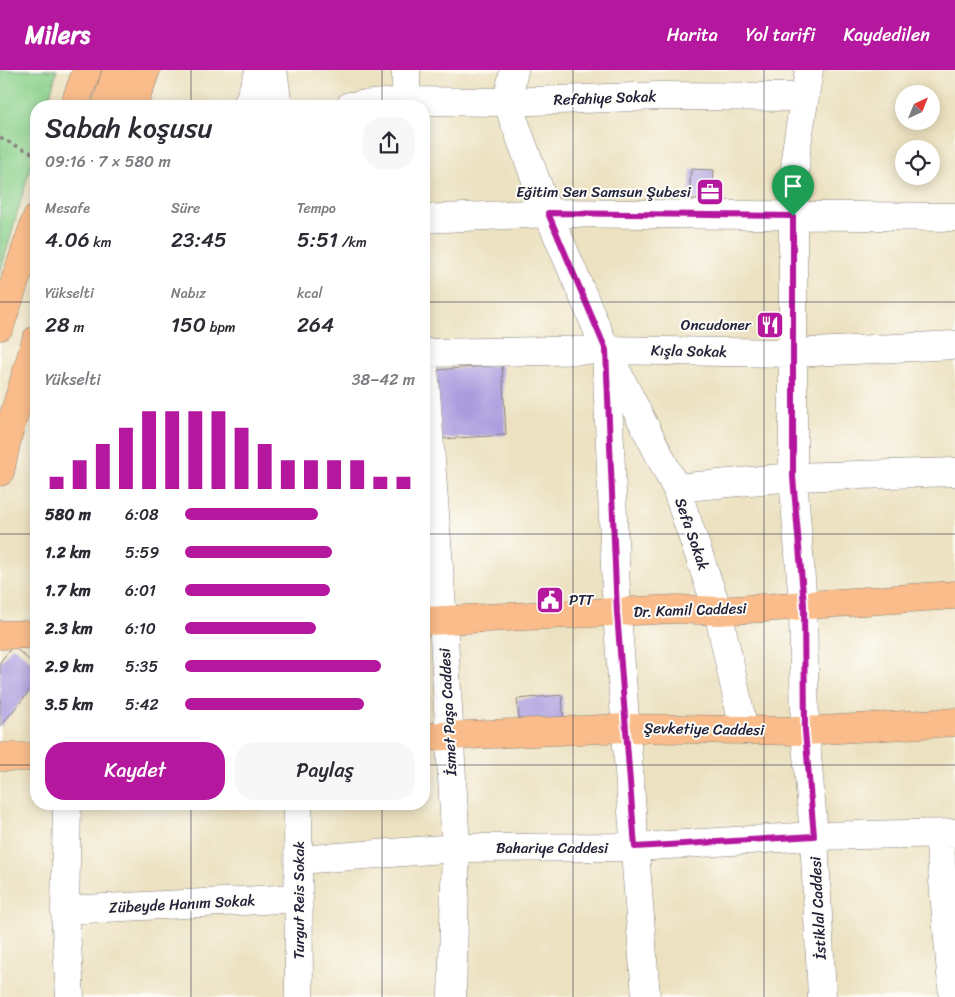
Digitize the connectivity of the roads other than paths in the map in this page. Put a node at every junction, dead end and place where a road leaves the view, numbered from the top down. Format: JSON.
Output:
{"nodes":[{"id":1,"x":87,"y":70,"type":"edge"},
{"id":2,"x":117,"y":70,"type":"edge"},
{"id":3,"x":146,"y":70,"type":"edge"},
{"id":4,"x":260,"y":70,"type":"edge"},
{"id":5,"x":273,"y":70,"type":"edge"},
{"id":6,"x":406,"y":70,"type":"edge"},
{"id":7,"x":514,"y":70,"type":"edge"},
{"id":8,"x":809,"y":70,"type":"edge"},
{"id":9,"x":805,"y":97,"type":"junction"},
{"id":10,"x":76,"y":100,"type":"edge"},
{"id":11,"x":108,"y":100,"type":"edge"},
{"id":12,"x":135,"y":100,"type":"edge"},
{"id":13,"x":249,"y":100,"type":"edge"},
{"id":14,"x":277,"y":100,"type":"edge"},
{"id":15,"x":406,"y":100,"type":"edge"},
{"id":16,"x":508,"y":102,"type":"junction"},
{"id":17,"x":430,"y":104,"type":"edge"},
{"id":18,"x":548,"y":213,"type":"junction"},
{"id":19,"x":793,"y":216,"type":"junction"},
{"id":20,"x":955,"y":217,"type":"edge"},
{"id":21,"x":430,"y":219,"type":"edge"},
{"id":22,"x":30,"y":237,"type":"edge"},
{"id":23,"x":0,"y":326,"type":"edge"},
{"id":24,"x":955,"y":345,"type":"edge"},
{"id":25,"x":606,"y":350,"type":"junction"},
{"id":26,"x":793,"y":352,"type":"junction"},
{"id":27,"x":430,"y":353,"type":"edge"},
{"id":28,"x":30,"y":360,"type":"edge"},
{"id":29,"x":30,"y":410,"type":"edge"},
{"id":30,"x":8,"y":435,"type":"junction"},
{"id":31,"x":0,"y":472,"type":"edge"},
{"id":32,"x":955,"y":472,"type":"edge"},
{"id":33,"x":793,"y":477,"type":"junction"},
{"id":34,"x":676,"y":488,"type":"junction"},
{"id":35,"x":430,"y":537,"type":"edge"},
{"id":36,"x":955,"y":595,"type":"edge"},
{"id":37,"x":804,"y":605,"type":"junction"},
{"id":38,"x":718,"y":611,"type":"junction"},
{"id":39,"x":617,"y":613,"type":"junction"},
{"id":40,"x":433,"y":621,"type":"edge"},
{"id":41,"x":30,"y":634,"type":"edge"},
{"id":42,"x":0,"y":635,"type":"edge"},
{"id":43,"x":955,"y":722,"type":"edge"},
{"id":44,"x":625,"y":728,"type":"junction"},
{"id":45,"x":744,"y":730,"type":"junction"},
{"id":46,"x":805,"y":731,"type":"junction"},
{"id":47,"x":436,"y":736,"type":"edge"},
{"id":48,"x":0,"y":757,"type":"edge"},
{"id":49,"x":30,"y":757,"type":"edge"},
{"id":50,"x":67,"y":810,"type":"edge"},
{"id":51,"x":298,"y":810,"type":"edge"},
{"id":52,"x":947,"y":833,"type":"edge"},
{"id":53,"x":814,"y":836,"type":"junction"},
{"id":54,"x":635,"y":847,"type":"junction"},
{"id":55,"x":456,"y":848,"type":"junction"},
{"id":56,"x":299,"y":860,"type":"junction"},
{"id":57,"x":299,"y":898,"type":"junction"},
{"id":58,"x":65,"y":910,"type":"junction"},
{"id":59,"x":70,"y":997,"type":"edge"},
{"id":60,"x":299,"y":997,"type":"edge"},
{"id":61,"x":452,"y":997,"type":"edge"},
{"id":62,"x":646,"y":997,"type":"edge"},
{"id":63,"x":822,"y":997,"type":"edge"},
{"id":64,"x":953,"y":997,"type":"edge"}],
"edges":[{"from":1,"to":10,"type":"main road"},
{"from":2,"to":11,"type":"main road"},
{"from":3,"to":12,"type":"main road"},
{"from":4,"to":13,"type":"street"},
{"from":5,"to":14,"type":"street"},
{"from":6,"to":15,"type":"street"},
{"from":7,"to":16,"type":"street"},
{"from":8,"to":9,"type":"street","name":"İstiklal Caddesi"},
{"from":9,"to":16,"type":"street","name":"Refahiye Sokak"},
{"from":9,"to":19,"type":"street","name":"İstiklal Caddesi"},
{"from":16,"to":17,"type":"street","name":"Refahiye Sokak"},
{"from":16,"to":18,"type":"street","name":"Sefa Sokak"},
{"from":18,"to":19,"type":"street"},
{"from":18,"to":21,"type":"street"},
{"from":18,"to":25,"type":"street","name":"Sefa Sokak"},
{"from":19,"to":20,"type":"street"},
{"from":19,"to":26,"type":"street","name":"İstiklal Caddesi"},
{"from":22,"to":23,"type":"main road"},
{"from":24,"to":26,"type":"street","name":"Kışla Sokak"},
{"from":25,"to":26,"type":"street","name":"Kışla Sokak"},
{"from":25,"to":27,"type":"street","name":"Kışla Sokak"},
{"from":25,"to":34,"type":"street","name":"Sefa Sokak"},
{"from":25,"to":39,"type":"street"},
{"from":26,"to":33,"type":"street","name":"İstiklal Caddesi"},
{"from":28,"to":30,"type":"main road"},
{"from":29,"to":30,"type":"main road"},
{"from":30,"to":31,"type":"main road"},
{"from":32,"to":33,"type":"street"},
{"from":33,"to":34,"type":"street"},
{"from":33,"to":37,"type":"street","name":"İstiklal Caddesi"},
{"from":34,"to":38,"type":"street","name":"Sefa Sokak"},
{"from":35,"to":40,"type":"street","name":"İsmet Paşa Caddesi"},
{"from":36,"to":37,"type":"main road","name":"Dr. Kamil Caddesi"},
{"from":37,"to":38,"type":"main road","name":"Dr. Kamil Caddesi"},
{"from":37,"to":46,"type":"street","name":"İstiklal Caddesi"},
{"from":38,"to":39,"type":"main road","name":"Dr. Kamil Caddesi"},
{"from":38,"to":45,"type":"street","name":"Sefa Sokak"},
{"from":39,"to":40,"type":"main road","name":"Dr. Kamil Caddesi"},
{"from":39,"to":44,"type":"street"},
{"from":40,"to":47,"type":"street","name":"İsmet Paşa Caddesi"},
{"from":41,"to":42,"type":"main road"},
{"from":43,"to":46,"type":"main road","name":"Şevketiye Caddesi"},
{"from":44,"to":45,"type":"main road","name":"Şevketiye Caddesi"},
{"from":44,"to":47,"type":"main road","name":"Şevketiye Caddesi"},
{"from":44,"to":54,"type":"street"},
{"from":45,"to":46,"type":"main road","name":"Şevketiye Caddesi"},
{"from":46,"to":53,"type":"street","name":"İstiklal Caddesi"},
{"from":47,"to":55,"type":"street","name":"İsmet Paşa Caddesi"},
{"from":48,"to":49,"type":"main road"},
{"from":50,"to":58,"type":"street"},
{"from":51,"to":56,"type":"street","name":"Turgut Reis Sokak"},
{"from":52,"to":53,"type":"street","name":"Bahariye Caddesi"},
{"from":52,"to":64,"type":"street"},
{"from":53,"to":54,"type":"street","name":"Bahariye Caddesi"},
{"from":53,"to":63,"type":"street","name":"İstiklal Caddesi"},
{"from":54,"to":55,"type":"street","name":"Bahariye Caddesi"},
{"from":54,"to":62,"type":"street"},
{"from":55,"to":56,"type":"street","name":"Bahariye Caddesi"},
{"from":55,"to":61,"type":"street","name":"İsmet Paşa Caddesi"},
{"from":56,"to":57,"type":"street","name":"Turgut Reis Sokak"},
{"from":57,"to":58,"type":"street","name":"Zübeyde Hanım Sokak"},
{"from":57,"to":60,"type":"street","name":"Turgut Reis Sokak"},
{"from":58,"to":59,"type":"street"}]}
